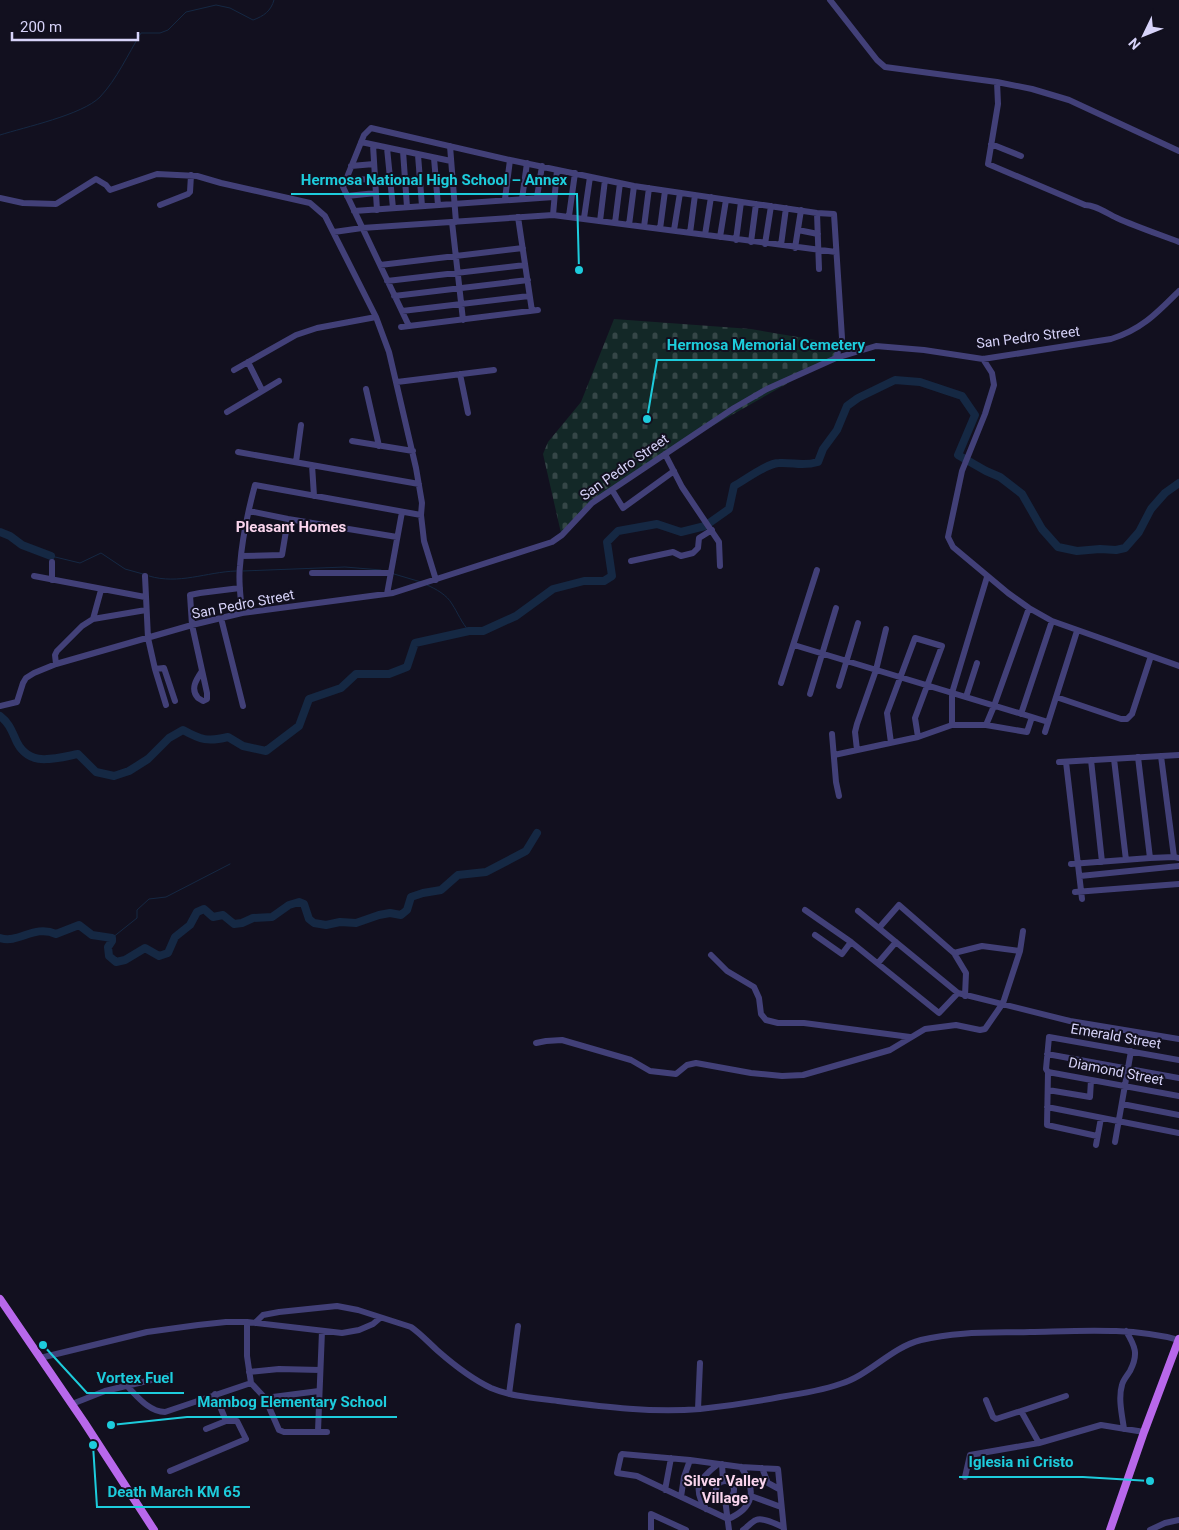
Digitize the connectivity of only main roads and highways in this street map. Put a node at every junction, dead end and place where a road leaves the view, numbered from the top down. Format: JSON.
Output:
{"nodes":[{"id":1,"x":0,"y":1299,"type":"edge"},
{"id":2,"x":1179,"y":1340,"type":"edge"},
{"id":3,"x":1177,"y":1350,"type":"edge"},
{"id":4,"x":154,"y":1530,"type":"edge"},
{"id":5,"x":1110,"y":1530,"type":"edge"}],
"edges":[{"from":1,"to":4,"type":"main road"},
{"from":2,"to":3,"type":"main road"},
{"from":3,"to":5,"type":"main road"}]}
